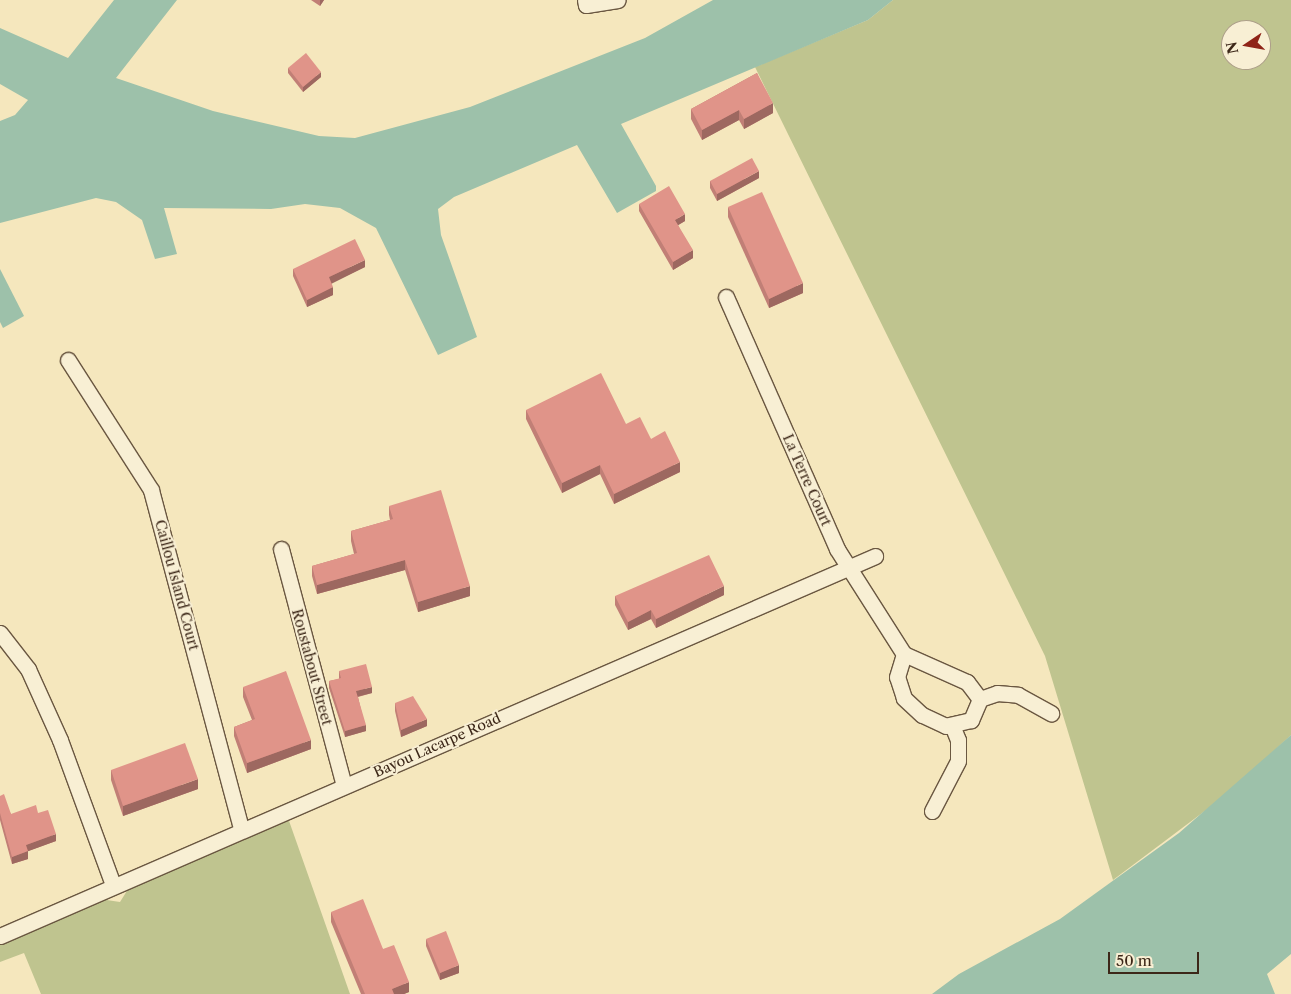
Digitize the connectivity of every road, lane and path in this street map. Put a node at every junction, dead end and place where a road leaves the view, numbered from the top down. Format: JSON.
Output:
{"nodes":[{"id":1,"x":585,"y":0,"type":"edge"},
{"id":2,"x":618,"y":0,"type":"edge"},
{"id":3,"x":726,"y":297,"type":"dead end"},
{"id":4,"x":68,"y":360,"type":"dead end"},
{"id":5,"x":281,"y":549,"type":"dead end"},
{"id":6,"x":875,"y":556,"type":"dead end"},
{"id":7,"x":850,"y":565,"type":"junction"},
{"id":8,"x":0,"y":633,"type":"edge"},
{"id":9,"x":904,"y":654,"type":"junction"},
{"id":10,"x":980,"y":699,"type":"junction"},
{"id":11,"x":1051,"y":713,"type":"dead end"},
{"id":12,"x":952,"y":725,"type":"junction"},
{"id":13,"x":344,"y":786,"type":"junction"},
{"id":14,"x":932,"y":812,"type":"dead end"},
{"id":15,"x":241,"y":829,"type":"junction"},
{"id":16,"x":113,"y":885,"type":"junction"},
{"id":17,"x":0,"y":936,"type":"edge"}],
"edges":[{"from":1,"to":2,"type":"street"},
{"from":3,"to":7,"type":"street","name":"La Terre Court"},
{"from":4,"to":15,"type":"street","name":"Caillou Island Court"},
{"from":5,"to":13,"type":"street","name":"Roustabout Street"},
{"from":6,"to":7,"type":"street","name":"Bayou Lacarpe Road"},
{"from":7,"to":9,"type":"street","name":"La Terre Court"},
{"from":7,"to":13,"type":"street","name":"Bayou Lacarpe Road"},
{"from":8,"to":16,"type":"street"},
{"from":9,"to":10,"type":"street"},
{"from":9,"to":12,"type":"street"},
{"from":10,"to":11,"type":"street"},
{"from":10,"to":12,"type":"street"},
{"from":12,"to":14,"type":"street"},
{"from":13,"to":15,"type":"street","name":"Bayou Lacarpe Road"},
{"from":15,"to":16,"type":"street","name":"Bayou Lacarpe Road"},
{"from":16,"to":17,"type":"street","name":"Bayou Lacarpe Road"}]}
